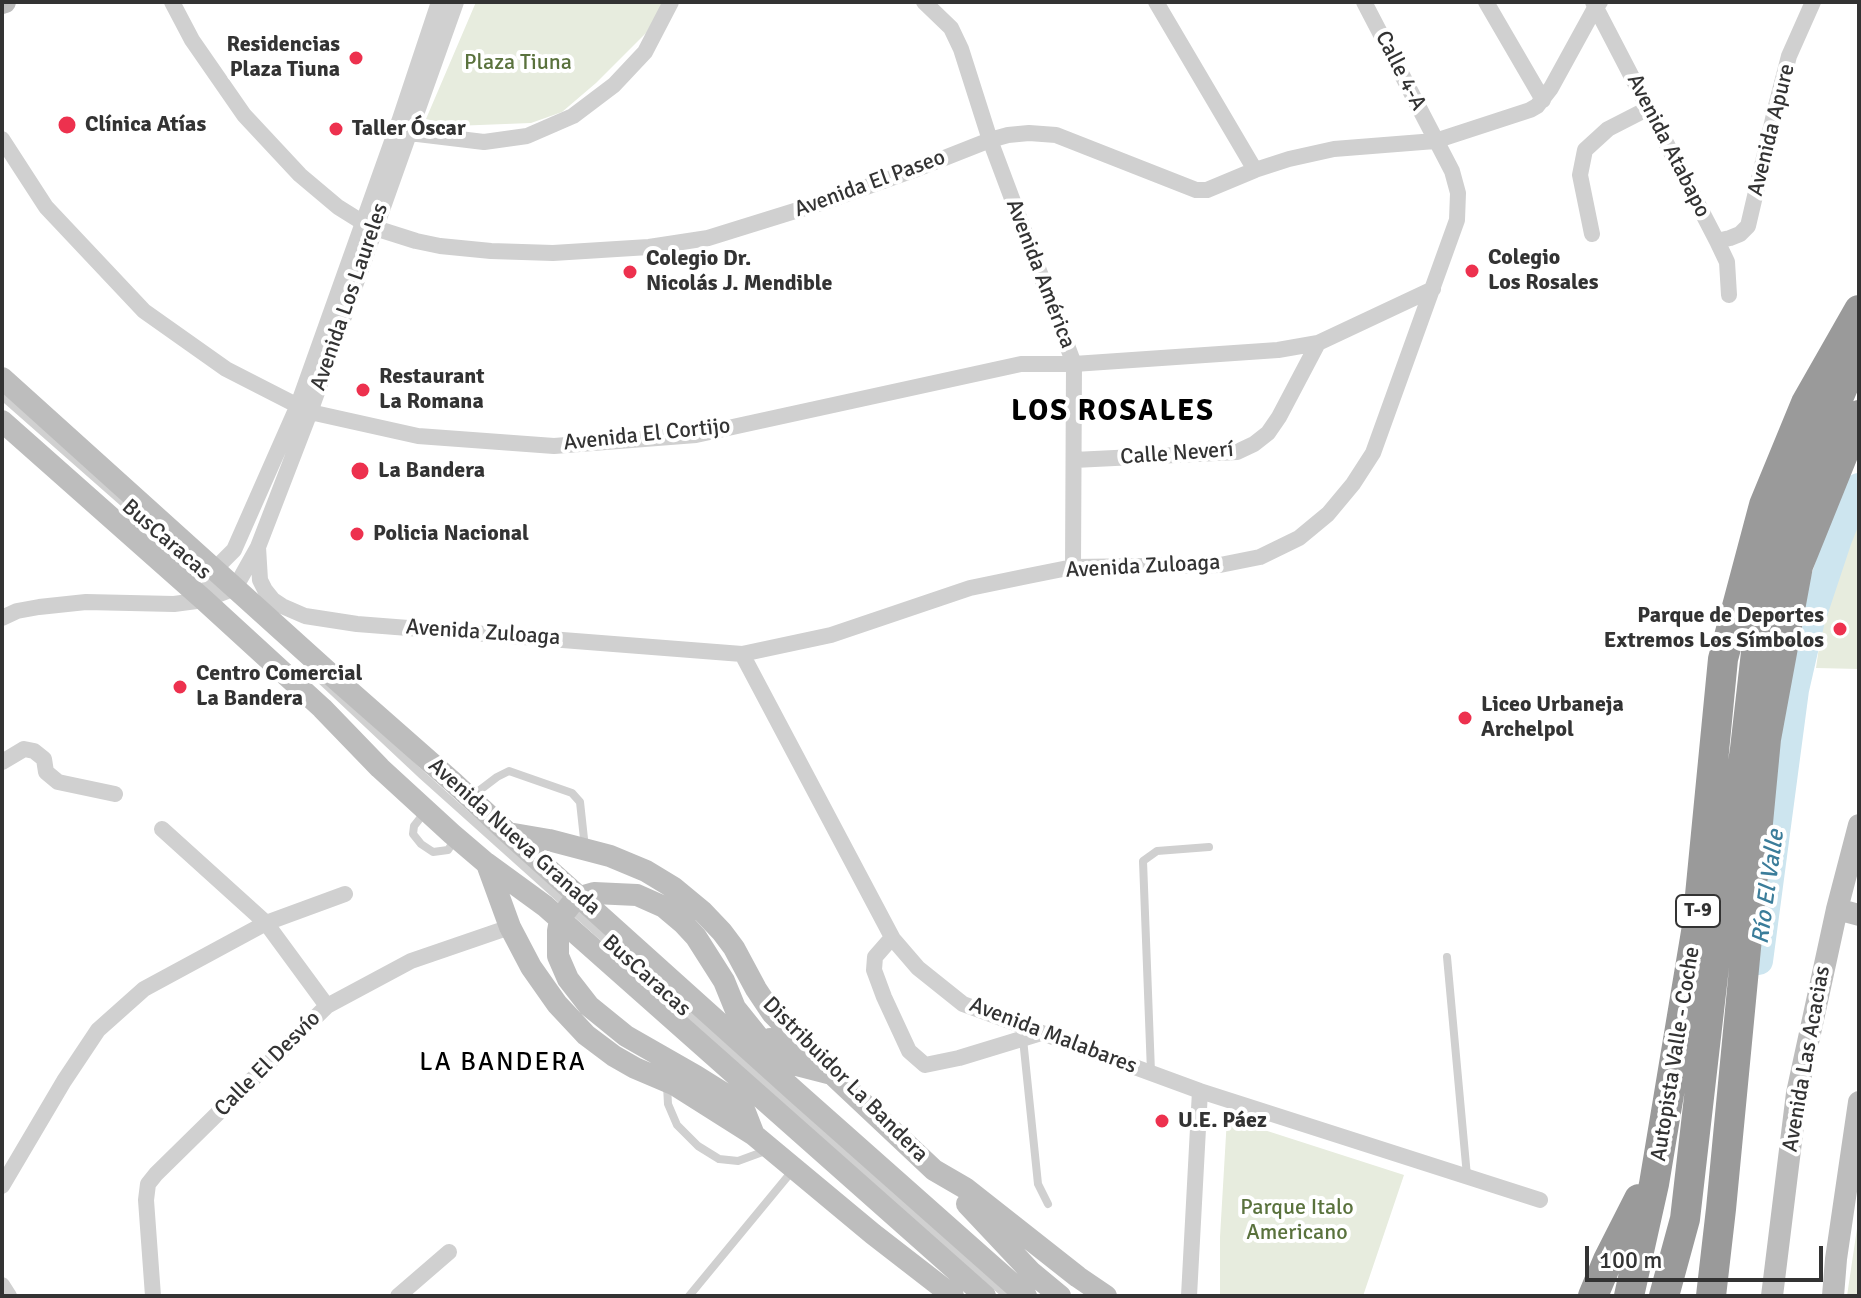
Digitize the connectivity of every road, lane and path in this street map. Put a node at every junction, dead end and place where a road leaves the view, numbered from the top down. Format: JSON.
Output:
{"nodes":[{"id":1,"x":172,"y":2,"type":"edge"},
{"id":2,"x":439,"y":2,"type":"edge"},
{"id":3,"x":456,"y":2,"type":"edge"},
{"id":4,"x":671,"y":2,"type":"edge"},
{"id":5,"x":924,"y":2,"type":"edge"},
{"id":6,"x":1156,"y":2,"type":"edge"},
{"id":7,"x":1364,"y":2,"type":"edge"},
{"id":8,"x":1486,"y":2,"type":"edge"},
{"id":9,"x":1813,"y":2,"type":"edge"},
{"id":10,"x":1596,"y":3,"type":"edge"},
{"id":11,"x":1543,"y":100,"type":"junction"},
{"id":12,"x":1649,"y":108,"type":"junction"},
{"id":13,"x":401,"y":132,"type":"junction"},
{"id":14,"x":2,"y":139,"type":"edge"},
{"id":15,"x":990,"y":140,"type":"junction"},
{"id":16,"x":1435,"y":141,"type":"junction"},
{"id":17,"x":1255,"y":170,"type":"junction"},
{"id":18,"x":369,"y":225,"type":"junction"},
{"id":19,"x":1592,"y":234,"type":"dead end"},
{"id":20,"x":1717,"y":241,"type":"junction"},
{"id":21,"x":1433,"y":289,"type":"junction"},
{"id":22,"x":1729,"y":295,"type":"dead end"},
{"id":23,"x":1859,"y":310,"type":"edge"},
{"id":24,"x":1318,"y":343,"type":"junction"},
{"id":25,"x":1859,"y":350,"type":"edge"},
{"id":26,"x":1074,"y":364,"type":"junction"},
{"id":27,"x":2,"y":378,"type":"edge"},
{"id":28,"x":2,"y":396,"type":"edge"},
{"id":29,"x":304,"y":408,"type":"junction"},
{"id":30,"x":1857,"y":418,"type":"edge"},
{"id":31,"x":2,"y":421,"type":"edge"},
{"id":32,"x":1074,"y":460,"type":"junction"},
{"id":33,"x":156,"y":531,"type":"dead end"},
{"id":34,"x":258,"y":547,"type":"junction"},
{"id":35,"x":1073,"y":567,"type":"junction"},
{"id":36,"x":219,"y":587,"type":"junction"},
{"id":37,"x":2,"y":618,"type":"edge"},
{"id":38,"x":357,"y":624,"type":"junction"},
{"id":39,"x":288,"y":635,"type":"junction"},
{"id":40,"x":742,"y":654,"type":"junction"},
{"id":41,"x":318,"y":677,"type":"dead end"},
{"id":42,"x":2,"y":762,"type":"edge"},
{"id":43,"x":115,"y":794,"type":"dead end"},
{"id":44,"x":470,"y":798,"type":"junction"},
{"id":45,"x":1859,"y":825,"type":"edge"},
{"id":46,"x":162,"y":829,"type":"dead end"},
{"id":47,"x":507,"y":832,"type":"junction"},
{"id":48,"x":1209,"y":847,"type":"dead end"},
{"id":49,"x":586,"y":849,"type":"junction"},
{"id":50,"x":486,"y":863,"type":"junction"},
{"id":51,"x":345,"y":894,"type":"dead end"},
{"id":52,"x":1837,"y":909,"type":"junction"},
{"id":53,"x":1859,"y":915,"type":"edge"},
{"id":54,"x":266,"y":923,"type":"junction"},
{"id":55,"x":510,"y":927,"type":"junction"},
{"id":56,"x":893,"y":939,"type":"junction"},
{"id":57,"x":1447,"y":957,"type":"dead end"},
{"id":58,"x":327,"y":1006,"type":"junction"},
{"id":59,"x":735,"y":1008,"type":"junction"},
{"id":60,"x":1041,"y":1033,"type":"junction"},
{"id":61,"x":1023,"y":1038,"type":"junction"},
{"id":62,"x":1151,"y":1073,"type":"junction"},
{"id":63,"x":833,"y":1075,"type":"junction"},
{"id":64,"x":696,"y":1076,"type":"junction"},
{"id":65,"x":667,"y":1081,"type":"junction"},
{"id":66,"x":1200,"y":1091,"type":"junction"},
{"id":67,"x":797,"y":1093,"type":"junction"},
{"id":68,"x":1859,"y":1102,"type":"edge"},
{"id":69,"x":769,"y":1106,"type":"junction"},
{"id":70,"x":762,"y":1142,"type":"junction"},
{"id":71,"x":1658,"y":1161,"type":"junction"},
{"id":72,"x":794,"y":1169,"type":"junction"},
{"id":73,"x":934,"y":1170,"type":"junction"},
{"id":74,"x":1467,"y":1177,"type":"junction"},
{"id":75,"x":2,"y":1186,"type":"edge"},
{"id":76,"x":1540,"y":1200,"type":"dead end"},
{"id":77,"x":1048,"y":1204,"type":"dead end"},
{"id":78,"x":1685,"y":1219,"type":"junction"},
{"id":79,"x":449,"y":1252,"type":"dead end"},
{"id":80,"x":2,"y":1285,"type":"edge"},
{"id":81,"x":933,"y":1287,"type":"edge"},
{"id":82,"x":9,"y":1296,"type":"edge"},
{"id":83,"x":153,"y":1296,"type":"edge"},
{"id":84,"x":398,"y":1296,"type":"edge"},
{"id":85,"x":689,"y":1296,"type":"edge"},
{"id":86,"x":953,"y":1296,"type":"edge"},
{"id":87,"x":985,"y":1296,"type":"edge"},
{"id":88,"x":1007,"y":1296,"type":"edge"},
{"id":89,"x":1026,"y":1296,"type":"edge"},
{"id":90,"x":1060,"y":1296,"type":"edge"},
{"id":91,"x":1106,"y":1296,"type":"edge"},
{"id":92,"x":1189,"y":1296,"type":"edge"},
{"id":93,"x":1593,"y":1296,"type":"edge"},
{"id":94,"x":1629,"y":1296,"type":"edge"},
{"id":95,"x":1664,"y":1296,"type":"edge"},
{"id":96,"x":1679,"y":1296,"type":"edge"},
{"id":97,"x":1711,"y":1296,"type":"edge"},
{"id":98,"x":1772,"y":1296,"type":"edge"},
{"id":99,"x":1833,"y":1296,"type":"edge"}],
"edges":[{"from":1,"to":18,"type":"street","name":"Avenida El Paseo"},
{"from":2,"to":13,"type":"street","name":"Avenida Los Laureles"},
{"from":3,"to":13,"type":"street","name":"Avenida Los Laureles"},
{"from":4,"to":13,"type":"street"},
{"from":5,"to":15,"type":"street","name":"Avenida América"},
{"from":6,"to":17,"type":"street"},
{"from":7,"to":16,"type":"street","name":"Calle 4-A"},
{"from":8,"to":11,"type":"street"},
{"from":9,"to":20,"type":"street","name":"Avenida Apure"},
{"from":10,"to":11,"type":"street"},
{"from":10,"to":12,"type":"street","name":"Avenida Atabapo"},
{"from":11,"to":16,"type":"street","name":"Avenida El Paseo"},
{"from":12,"to":19,"type":"street"},
{"from":12,"to":20,"type":"street","name":"Avenida Atabapo"},
{"from":13,"to":18,"type":"street","name":"Avenida Los Laureles"},
{"from":14,"to":29,"type":"street","name":"Avenida El Cortijo"},
{"from":15,"to":17,"type":"street","name":"Avenida El Paseo"},
{"from":15,"to":18,"type":"street","name":"Avenida El Paseo"},
{"from":15,"to":26,"type":"street","name":"Avenida América"},
{"from":16,"to":17,"type":"street","name":"Avenida El Paseo"},
{"from":16,"to":21,"type":"street","name":"Avenida Zuloaga"},
{"from":18,"to":29,"type":"street","name":"Avenida Los Laureles"},
{"from":20,"to":22,"type":"street","name":"Avenida Atabapo"},
{"from":21,"to":24,"type":"street","name":"Avenida El Cortijo"},
{"from":21,"to":35,"type":"street","name":"Avenida Zuloaga"},
{"from":23,"to":71,"type":"highway","name":"Autopista Valle - Coche","number":"T-9"},
{"from":24,"to":26,"type":"street","name":"Avenida El Cortijo"},
{"from":24,"to":32,"type":"street","name":"Calle Neverí"},
{"from":25,"to":78,"type":"highway"},
{"from":26,"to":29,"type":"street","name":"Avenida El Cortijo"},
{"from":26,"to":32,"type":"street","name":"Avenida América"},
{"from":27,"to":36,"type":"main road","name":"Avenida Nueva Granada"},
{"from":28,"to":33,"type":"lane","name":"BusCaracas"},
{"from":29,"to":34,"type":"street","name":"Avenida Los Laureles"},
{"from":29,"to":36,"type":"street","name":"Avenida Los Laureles"},
{"from":30,"to":97,"type":"highway","number":"T-9"},
{"from":31,"to":36,"type":"main road","name":"Avenida Nueva Granada"},
{"from":32,"to":35,"type":"street","name":"Avenida América"},
{"from":34,"to":36,"type":"street","name":"Avenida Los Laureles"},
{"from":34,"to":38,"type":"street","name":"Avenida Zuloaga"},
{"from":35,"to":40,"type":"street","name":"Avenida Zuloaga"},
{"from":36,"to":37,"type":"street"},
{"from":36,"to":39,"type":"main road","name":"Avenida Nueva Granada"},
{"from":36,"to":50,"type":"main road","name":"Avenida Nueva Granada"},
{"from":38,"to":39,"type":"street","name":"Avenida Zuloaga"},
{"from":38,"to":40,"type":"street","name":"Avenida Zuloaga"},
{"from":39,"to":44,"type":"main road","name":"Avenida Nueva Granada"},
{"from":40,"to":56,"type":"street","name":"Avenida Malabares"},
{"from":41,"to":88,"type":"lane","name":"BusCaracas"},
{"from":42,"to":43,"type":"street"},
{"from":44,"to":47,"type":"main road","name":"Avenida Nueva Granada"},
{"from":44,"to":49,"type":"lane"},
{"from":45,"to":52,"type":"main road","name":"Avenida Las Acacias"},
{"from":46,"to":54,"type":"street"},
{"from":47,"to":49,"type":"main road","name":"Distribuidor La Bandera"},
{"from":47,"to":67,"type":"main road","name":"Avenida Nueva Granada"},
{"from":48,"to":62,"type":"lane"},
{"from":49,"to":63,"type":"main road","name":"Distribuidor La Bandera"},
{"from":50,"to":55,"type":"main road"},
{"from":50,"to":69,"type":"main road","name":"Avenida Nueva Granada"},
{"from":51,"to":54,"type":"street"},
{"from":52,"to":53,"type":"main road"},
{"from":52,"to":98,"type":"main road","name":"Avenida Las Acacias"},
{"from":54,"to":58,"type":"street"},
{"from":54,"to":75,"type":"street"},
{"from":55,"to":58,"type":"street","name":"Calle El Desvío"},
{"from":55,"to":65,"type":"main road"},
{"from":56,"to":60,"type":"street","name":"Avenida Malabares"},
{"from":56,"to":61,"type":"street"},
{"from":57,"to":74,"type":"lane"},
{"from":58,"to":83,"type":"street","name":"Calle El Desvío"},
{"from":59,"to":63,"type":"main road"},
{"from":59,"to":64,"type":"main road"},
{"from":59,"to":67,"type":"main road"},
{"from":60,"to":61,"type":"street"},
{"from":60,"to":62,"type":"street","name":"Avenida Malabares"},
{"from":61,"to":77,"type":"lane"},
{"from":62,"to":66,"type":"street","name":"Avenida Malabares"},
{"from":63,"to":73,"type":"main road","name":"Distribuidor La Bandera"},
{"from":64,"to":69,"type":"main road"},
{"from":64,"to":70,"type":"main road"},
{"from":65,"to":70,"type":"main road"},
{"from":65,"to":70,"type":"lane"},
{"from":66,"to":74,"type":"street","name":"Avenida Malabares"},
{"from":66,"to":92,"type":"street"},
{"from":67,"to":89,"type":"main road","name":"Avenida Nueva Granada"},
{"from":68,"to":99,"type":"main road"},
{"from":69,"to":87,"type":"main road","name":"Avenida Nueva Granada"},
{"from":70,"to":72,"type":"main road"},
{"from":71,"to":93,"type":"highway"},
{"from":71,"to":94,"type":"highway","name":"Autopista Valle - Coche","number":"T-9"},
{"from":72,"to":81,"type":"main road"},
{"from":72,"to":85,"type":"lane"},
{"from":73,"to":90,"type":"main road"},
{"from":73,"to":91,"type":"main road","name":"Distribuidor La Bandera"},
{"from":74,"to":76,"type":"street","name":"Avenida Malabares"},
{"from":78,"to":95,"type":"highway"},
{"from":78,"to":96,"type":"highway"},
{"from":79,"to":84,"type":"street"},
{"from":80,"to":82,"type":"street"},
{"from":81,"to":86,"type":"main road"}]}
